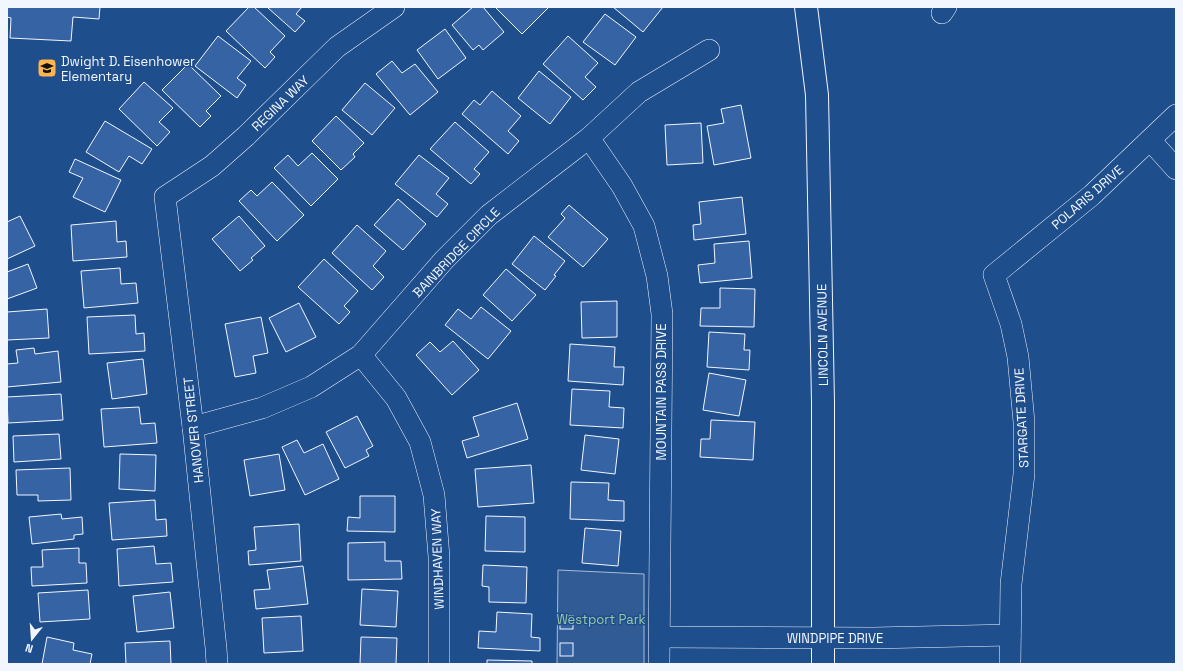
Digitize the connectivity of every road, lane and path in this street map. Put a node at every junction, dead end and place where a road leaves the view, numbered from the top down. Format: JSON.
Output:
{"nodes":[{"id":1,"x":394,"y":7,"type":"edge"},
{"id":2,"x":806,"y":7,"type":"edge"},
{"id":3,"x":709,"y":50,"type":"dead end"},
{"id":4,"x":1176,"y":115,"type":"edge"},
{"id":5,"x":589,"y":138,"type":"junction"},
{"id":6,"x":1150,"y":140,"type":"junction"},
{"id":7,"x":1176,"y":169,"type":"edge"},
{"id":8,"x":165,"y":197,"type":"joint"},
{"id":9,"x":994,"y":274,"type":"joint"},
{"id":10,"x":361,"y":355,"type":"junction"},
{"id":11,"x":193,"y":427,"type":"junction"},
{"id":12,"x":1010,"y":635,"type":"junction"},
{"id":13,"x":660,"y":637,"type":"junction"},
{"id":14,"x":822,"y":638,"type":"junction"},
{"id":15,"x":217,"y":664,"type":"edge"},
{"id":16,"x":439,"y":664,"type":"edge"},
{"id":17,"x":659,"y":664,"type":"edge"},
{"id":18,"x":823,"y":664,"type":"edge"},
{"id":19,"x":1010,"y":664,"type":"edge"}],
"edges":[{"from":1,"to":8,"type":"street","name":"REGINA WAY"},
{"from":2,"to":14,"type":"main road","name":"LINCOLN AVENUE"},
{"from":3,"to":5,"type":"street","name":"BAINBRIDGE CIRCLE"},
{"from":4,"to":6,"type":"street","name":"POLARIS DRIVE"},
{"from":5,"to":10,"type":"street","name":"BAINBRIDGE CIRCLE"},
{"from":5,"to":13,"type":"street","name":"MOUNTAIN PASS DRIVE"},
{"from":6,"to":7,"type":"street"},
{"from":6,"to":9,"type":"street","name":"POLARIS DRIVE"},
{"from":8,"to":11,"type":"street","name":"HANOVER STREET"},
{"from":9,"to":12,"type":"street","name":"STARGATE DRIVE"},
{"from":10,"to":11,"type":"street","name":"BAINBRIDGE CIRCLE"},
{"from":10,"to":16,"type":"street","name":"WINDHAVEN WAY"},
{"from":11,"to":15,"type":"street","name":"HANOVER STREET"},
{"from":12,"to":14,"type":"street","name":"WINDPIPE DRIVE"},
{"from":12,"to":19,"type":"street","name":"STARGATE DRIVE"},
{"from":13,"to":14,"type":"street","name":"WINDPIPE DRIVE"},
{"from":13,"to":17,"type":"street","name":"MOUNTAIN PASS DRIVE"},
{"from":14,"to":18,"type":"main road","name":"LINCOLN AVENUE"}]}
